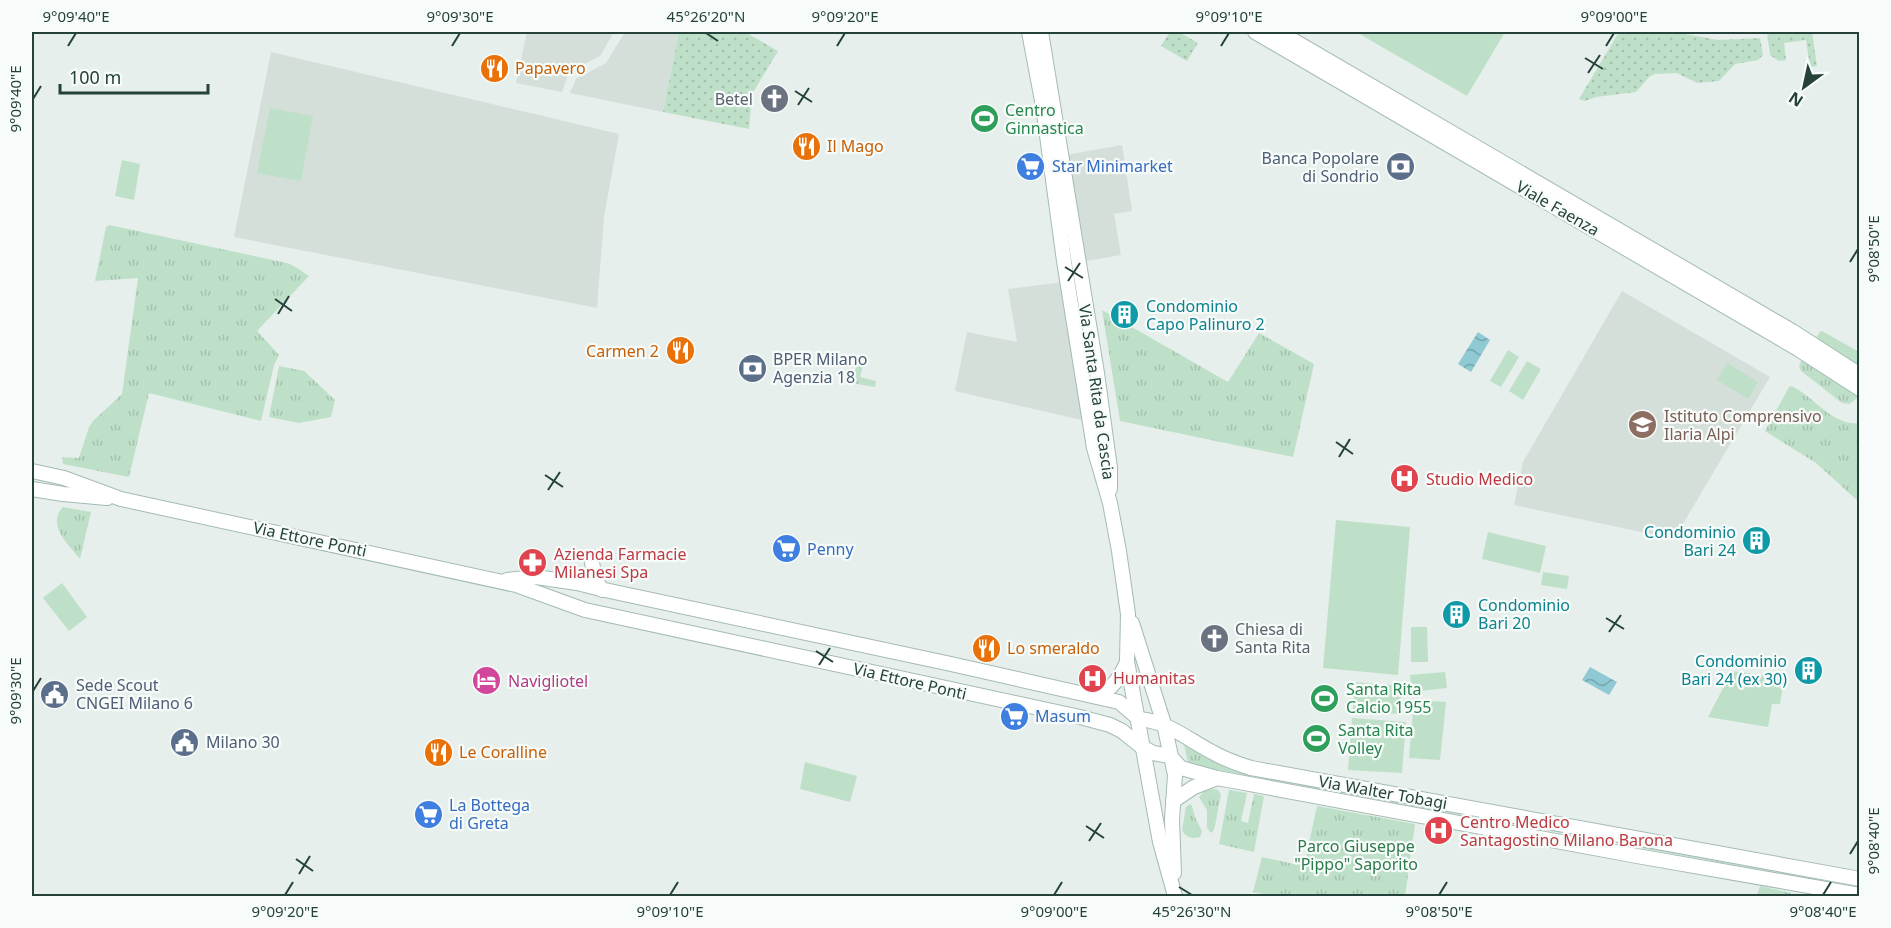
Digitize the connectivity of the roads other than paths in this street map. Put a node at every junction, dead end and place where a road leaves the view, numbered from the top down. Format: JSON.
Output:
{"nodes":[{"id":1,"x":1029,"y":32,"type":"edge"},
{"id":2,"x":1041,"y":32,"type":"edge"},
{"id":3,"x":1255,"y":32,"type":"edge"},
{"id":4,"x":1279,"y":32,"type":"edge"},
{"id":5,"x":1860,"y":375,"type":"edge"},
{"id":6,"x":1860,"y":389,"type":"edge"},
{"id":7,"x":32,"y":471,"type":"edge"},
{"id":8,"x":32,"y":489,"type":"edge"},
{"id":9,"x":121,"y":499,"type":"junction"},
{"id":10,"x":1110,"y":503,"type":"junction"},
{"id":11,"x":592,"y":563,"type":"dead end"},
{"id":12,"x":498,"y":581,"type":"junction"},
{"id":13,"x":577,"y":583,"type":"junction"},
{"id":14,"x":602,"y":590,"type":"junction"},
{"id":15,"x":562,"y":603,"type":"junction"},
{"id":16,"x":1128,"y":614,"type":"junction"},
{"id":17,"x":1127,"y":661,"type":"junction"},
{"id":18,"x":1098,"y":697,"type":"junction"},
{"id":19,"x":1139,"y":719,"type":"junction"},
{"id":20,"x":1164,"y":724,"type":"junction"},
{"id":21,"x":1142,"y":747,"type":"junction"},
{"id":22,"x":1170,"y":756,"type":"junction"},
{"id":23,"x":1217,"y":778,"type":"junction"},
{"id":24,"x":1173,"y":801,"type":"junction"},
{"id":25,"x":1860,"y":879,"type":"edge"},
{"id":26,"x":1174,"y":894,"type":"edge"},
{"id":27,"x":1860,"y":895,"type":"edge"}],
"edges":[{"from":1,"to":10,"type":"street","name":"Via Santa Rita da Cascia"},
{"from":2,"to":10,"type":"street","name":"Via Santa Rita da Cascia"},
{"from":3,"to":6,"type":"street","name":"Viale Faenza"},
{"from":4,"to":5,"type":"street","name":"Viale Faenza"},
{"from":7,"to":9,"type":"street","name":"Via Ettore Ponti"},
{"from":8,"to":9,"type":"street","name":"Via Ettore Ponti"},
{"from":9,"to":12,"type":"street","name":"Via Ettore Ponti"},
{"from":10,"to":16,"type":"street","name":"Via Santa Rita da Cascia"},
{"from":11,"to":14,"type":"street"},
{"from":12,"to":13,"type":"street","name":"Via Ettore Ponti"},
{"from":12,"to":15,"type":"street","name":"Via Ettore Ponti"},
{"from":13,"to":14,"type":"street","name":"Via Ettore Ponti"},
{"from":13,"to":15,"type":"street"},
{"from":14,"to":18,"type":"street","name":"Via Ettore Ponti"},
{"from":15,"to":21,"type":"street","name":"Via Ettore Ponti"},
{"from":16,"to":17,"type":"street","name":"Via Santa Rita da Cascia"},
{"from":16,"to":20,"type":"street","name":"Via Santa Rita da Cascia"},
{"from":17,"to":18,"type":"street"},
{"from":17,"to":19,"type":"street","name":"Via Santa Rita da Cascia"},
{"from":18,"to":19,"type":"street","name":"Via Ettore Ponti"},
{"from":19,"to":20,"type":"street","name":"Via Walter Tobagi"},
{"from":19,"to":21,"type":"street","name":"Via Santa Rita da Cascia"},
{"from":20,"to":22,"type":"street","name":"Via Santa Rita da Cascia"},
{"from":20,"to":25,"type":"street","name":"Via Walter Tobagi"},
{"from":21,"to":22,"type":"street","name":"Via Walter Tobagi"},
{"from":21,"to":26,"type":"street"},
{"from":22,"to":23,"type":"street","name":"Via Walter Tobagi"},
{"from":22,"to":24,"type":"street"},
{"from":23,"to":24,"type":"street"},
{"from":23,"to":27,"type":"street","name":"Via Walter Tobagi"},
{"from":24,"to":26,"type":"street"}]}
